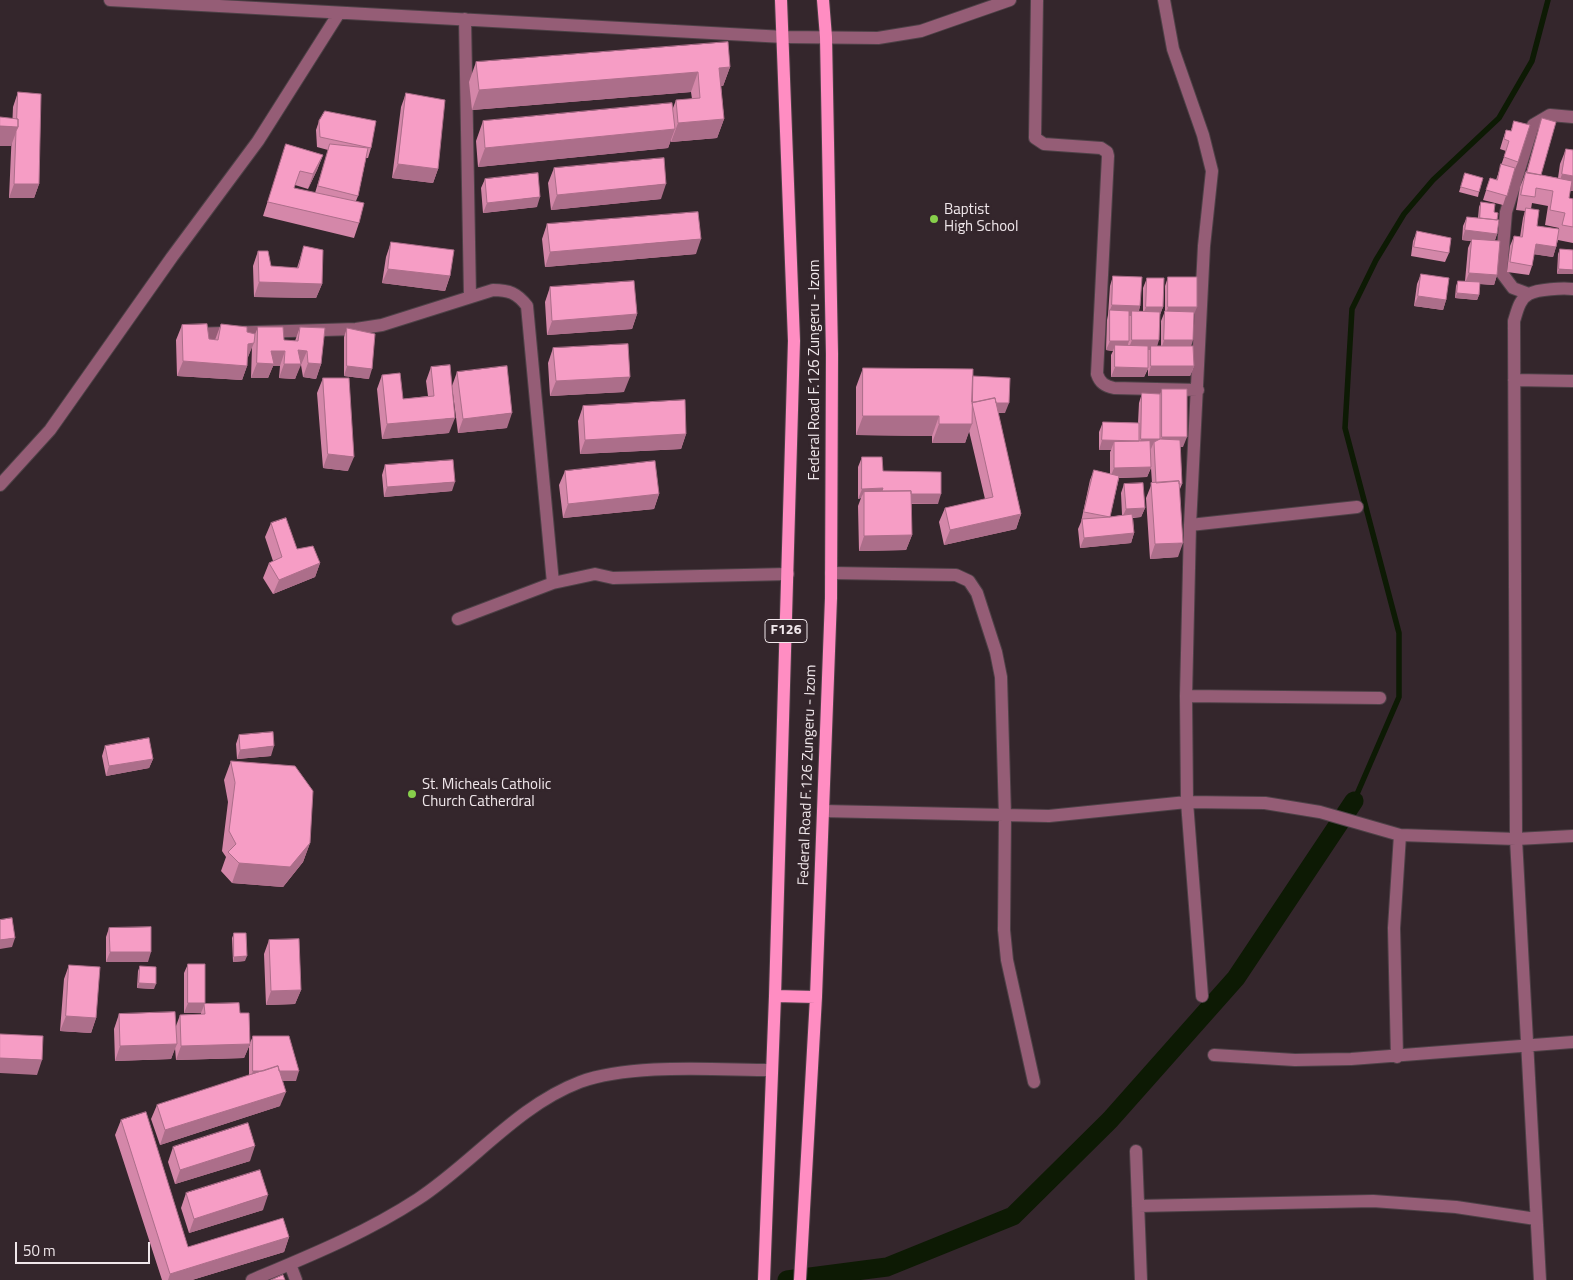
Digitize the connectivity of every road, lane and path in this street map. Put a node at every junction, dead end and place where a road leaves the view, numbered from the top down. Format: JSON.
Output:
{"nodes":[{"id":1,"x":110,"y":0,"type":"edge"},
{"id":2,"x":781,"y":0,"type":"edge"},
{"id":3,"x":823,"y":0,"type":"edge"},
{"id":4,"x":1010,"y":0,"type":"edge"},
{"id":5,"x":1037,"y":0,"type":"edge"},
{"id":6,"x":1164,"y":0,"type":"edge"},
{"id":7,"x":339,"y":13,"type":"junction"},
{"id":8,"x":465,"y":19,"type":"junction"},
{"id":9,"x":784,"y":36,"type":"junction"},
{"id":10,"x":826,"y":37,"type":"junction"},
{"id":11,"x":1573,"y":117,"type":"edge"},
{"id":12,"x":1573,"y":289,"type":"edge"},
{"id":13,"x":1529,"y":294,"type":"junction"},
{"id":14,"x":470,"y":296,"type":"junction"},
{"id":15,"x":181,"y":334,"type":"edge"},
{"id":16,"x":1514,"y":380,"type":"junction"},
{"id":17,"x":1573,"y":381,"type":"edge"},
{"id":18,"x":1198,"y":390,"type":"junction"},
{"id":19,"x":0,"y":485,"type":"edge"},
{"id":20,"x":1357,"y":507,"type":"dead end"},
{"id":21,"x":1190,"y":525,"type":"junction"},
{"id":22,"x":831,"y":573,"type":"junction"},
{"id":23,"x":788,"y":574,"type":"junction"},
{"id":24,"x":553,"y":583,"type":"junction"},
{"id":25,"x":458,"y":619,"type":"dead end"},
{"id":26,"x":1186,"y":696,"type":"junction"},
{"id":27,"x":1380,"y":698,"type":"dead end"},
{"id":28,"x":1187,"y":802,"type":"junction"},
{"id":29,"x":823,"y":811,"type":"junction"},
{"id":30,"x":1005,"y":816,"type":"junction"},
{"id":31,"x":1400,"y":835,"type":"junction"},
{"id":32,"x":1573,"y":836,"type":"edge"},
{"id":33,"x":1516,"y":839,"type":"junction"},
{"id":34,"x":775,"y":996,"type":"junction"},
{"id":35,"x":1202,"y":996,"type":"dead end"},
{"id":36,"x":816,"y":997,"type":"junction"},
{"id":37,"x":1573,"y":1042,"type":"edge"},
{"id":38,"x":1527,"y":1046,"type":"junction"},
{"id":39,"x":1214,"y":1054,"type":"dead end"},
{"id":40,"x":1396,"y":1057,"type":"junction"},
{"id":41,"x":772,"y":1070,"type":"junction"},
{"id":42,"x":1034,"y":1082,"type":"dead end"},
{"id":43,"x":1136,"y":1151,"type":"dead end"},
{"id":44,"x":1138,"y":1206,"type":"junction"},
{"id":45,"x":1536,"y":1219,"type":"junction"},
{"id":46,"x":290,"y":1264,"type":"junction"},
{"id":47,"x":252,"y":1280,"type":"edge"},
{"id":48,"x":296,"y":1280,"type":"edge"},
{"id":49,"x":764,"y":1280,"type":"edge"},
{"id":50,"x":800,"y":1280,"type":"edge"},
{"id":51,"x":1141,"y":1280,"type":"edge"},
{"id":52,"x":1540,"y":1280,"type":"edge"}],
"edges":[{"from":1,"to":7,"type":"street"},
{"from":2,"to":9,"type":"main road","name":"Federal Road F.126 Zungeru - Izom","number":"F126"},
{"from":3,"to":10,"type":"main road","name":"Federal Road F.126 Zungeru - Izom","number":"F126"},
{"from":4,"to":10,"type":"street"},
{"from":5,"to":18,"type":"street"},
{"from":6,"to":18,"type":"street"},
{"from":7,"to":8,"type":"street"},
{"from":7,"to":19,"type":"street"},
{"from":8,"to":9,"type":"street"},
{"from":8,"to":14,"type":"street"},
{"from":9,"to":10,"type":"street"},
{"from":9,"to":23,"type":"main road","name":"Federal Road F.126 Zungeru - Izom","number":"F126"},
{"from":10,"to":22,"type":"main road","name":"Federal Road F.126 Zungeru - Izom","number":"F126"},
{"from":11,"to":13,"type":"street"},
{"from":12,"to":13,"type":"street"},
{"from":13,"to":16,"type":"street"},
{"from":14,"to":15,"type":"street"},
{"from":14,"to":24,"type":"street"},
{"from":16,"to":17,"type":"street"},
{"from":16,"to":33,"type":"street"},
{"from":18,"to":21,"type":"street"},
{"from":20,"to":21,"type":"street"},
{"from":21,"to":26,"type":"street"},
{"from":22,"to":29,"type":"main road","name":"Federal Road F.126 Zungeru - Izom","number":"F126"},
{"from":22,"to":30,"type":"street"},
{"from":23,"to":24,"type":"street"},
{"from":23,"to":34,"type":"main road","name":"Federal Road F.126 Zungeru - Izom","number":"F126"},
{"from":24,"to":25,"type":"street"},
{"from":26,"to":27,"type":"street"},
{"from":26,"to":28,"type":"street"},
{"from":28,"to":30,"type":"street"},
{"from":28,"to":31,"type":"street"},
{"from":28,"to":35,"type":"street"},
{"from":29,"to":30,"type":"street"},
{"from":29,"to":36,"type":"main road","name":"Federal Road F.126 Zungeru - Izom","number":"F126"},
{"from":30,"to":42,"type":"street"},
{"from":31,"to":33,"type":"street"},
{"from":31,"to":40,"type":"street"},
{"from":32,"to":33,"type":"street"},
{"from":33,"to":38,"type":"street"},
{"from":34,"to":36,"type":"main road"},
{"from":34,"to":41,"type":"main road","name":"Federal Road F.126 Zungeru - Izom","number":"F126"},
{"from":36,"to":50,"type":"main road","name":"Federal Road F.126 Zungeru - Izom","number":"F126"},
{"from":37,"to":38,"type":"street"},
{"from":38,"to":40,"type":"street"},
{"from":38,"to":45,"type":"street"},
{"from":39,"to":40,"type":"street"},
{"from":41,"to":46,"type":"street"},
{"from":41,"to":49,"type":"main road","name":"Federal Road F.126 Zungeru - Izom","number":"F126"},
{"from":43,"to":44,"type":"street"},
{"from":44,"to":45,"type":"street"},
{"from":44,"to":51,"type":"street"},
{"from":45,"to":52,"type":"street"},
{"from":46,"to":47,"type":"street"},
{"from":46,"to":48,"type":"street"}]}
